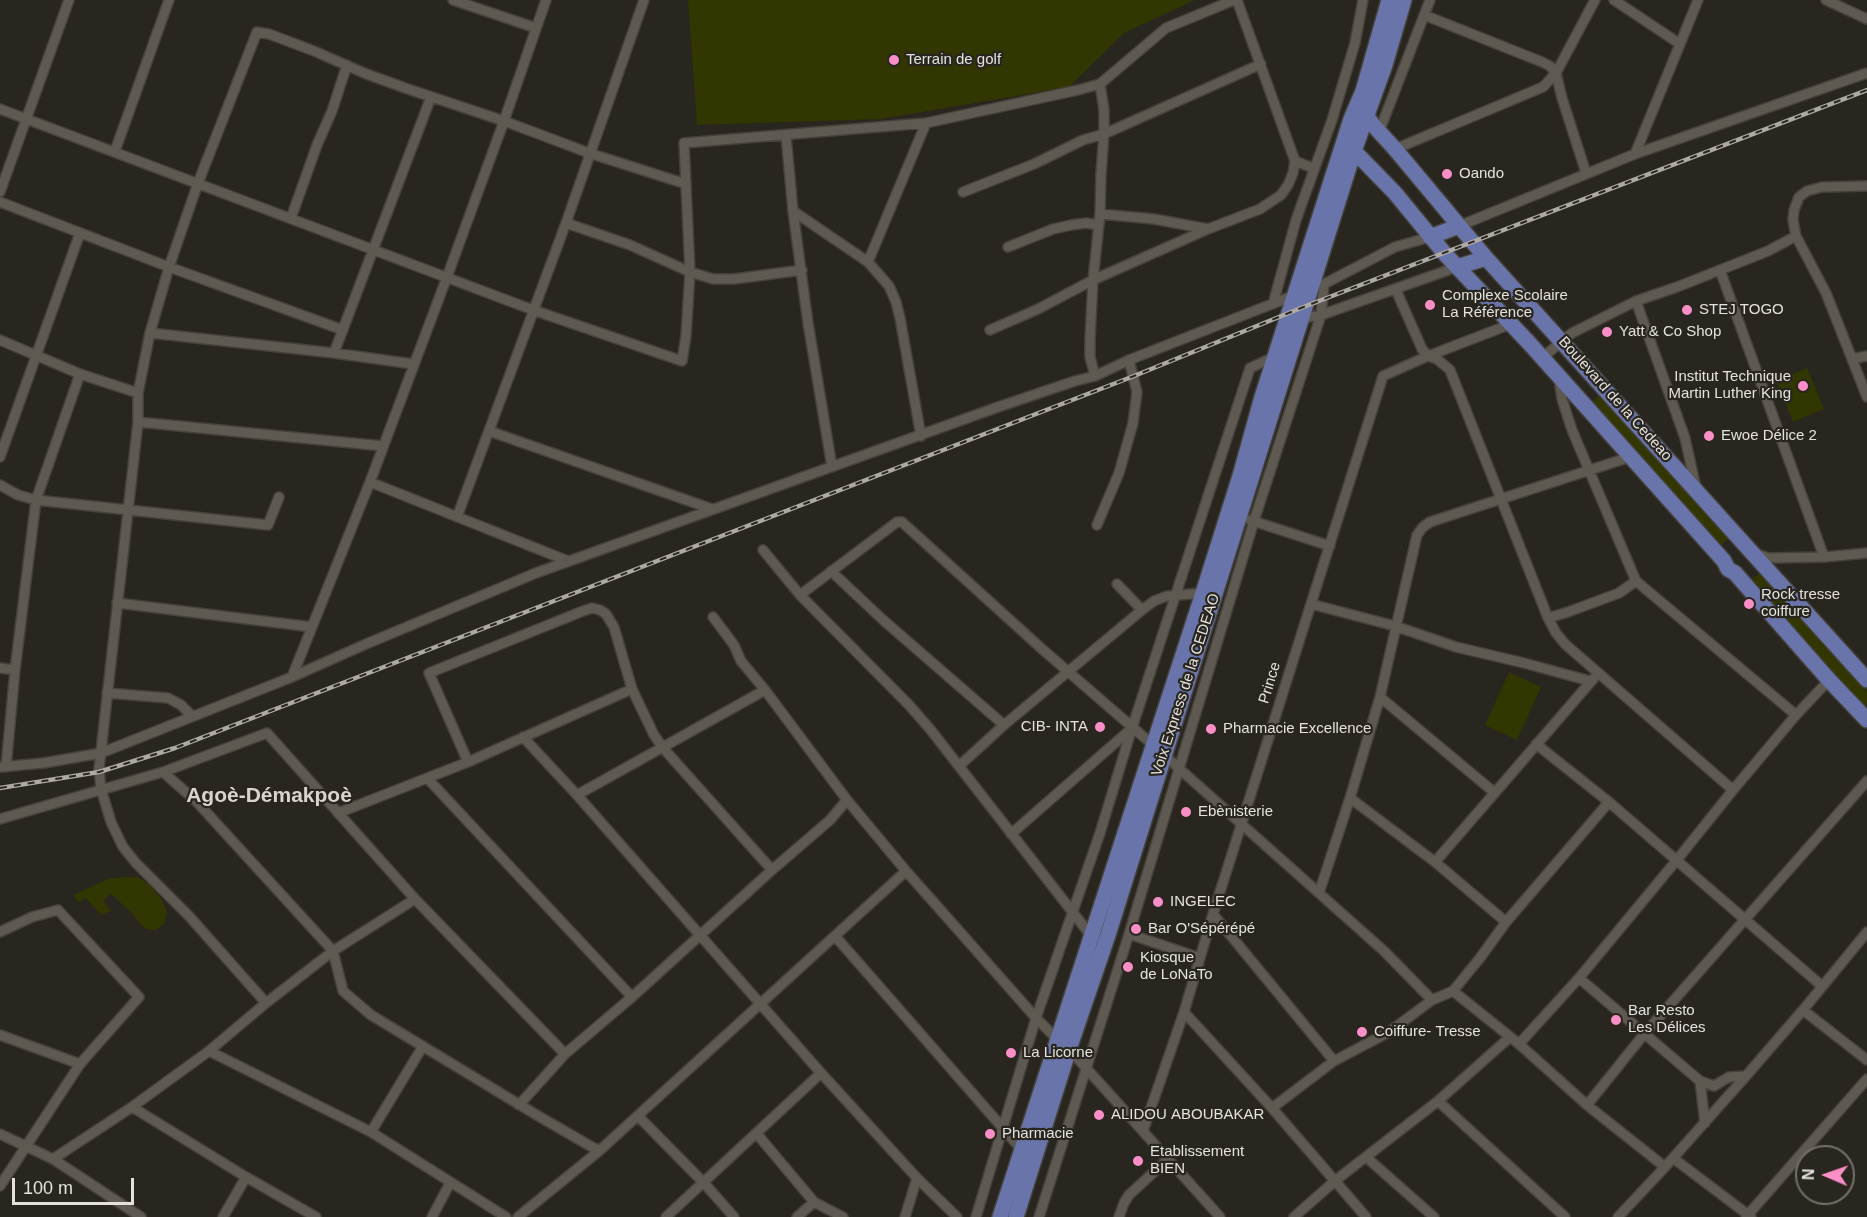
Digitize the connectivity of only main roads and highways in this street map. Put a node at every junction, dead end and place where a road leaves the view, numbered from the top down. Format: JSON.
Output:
{"nodes":[{"id":1,"x":1389,"y":0,"type":"edge"},
{"id":2,"x":1404,"y":0,"type":"edge"},
{"id":3,"x":1363,"y":91,"type":"junction"},
{"id":4,"x":1366,"y":115,"type":"junction"},
{"id":5,"x":1351,"y":119,"type":"junction"},
{"id":6,"x":1354,"y":151,"type":"junction"},
{"id":7,"x":1460,"y":226,"type":"junction"},
{"id":8,"x":1430,"y":237,"type":"junction"},
{"id":9,"x":1486,"y":258,"type":"junction"},
{"id":10,"x":1457,"y":267,"type":"junction"},
{"id":11,"x":1601,"y":383,"type":"junction"},
{"id":12,"x":1579,"y":399,"type":"junction"},
{"id":13,"x":1750,"y":549,"type":"junction"},
{"id":14,"x":1724,"y":561,"type":"junction"},
{"id":15,"x":1735,"y":573,"type":"junction"},
{"id":16,"x":1867,"y":680,"type":"edge"},
{"id":17,"x":1867,"y":720,"type":"edge"},
{"id":18,"x":1158,"y":750,"type":"junction"},
{"id":19,"x":1063,"y":1044,"type":"junction"},
{"id":20,"x":1000,"y":1217,"type":"edge"},
{"id":21,"x":1016,"y":1217,"type":"edge"}],
"edges":[{"from":1,"to":3,"type":"main road"},
{"from":2,"to":4,"type":"main road","name":"Voix Express de la CEDEAO"},
{"from":3,"to":4,"type":"main road"},
{"from":3,"to":5,"type":"main road"},
{"from":4,"to":6,"type":"main road","name":"Voix Express de la CEDEAO"},
{"from":4,"to":7,"type":"main road","name":"Boulevard de la Cedeao"},
{"from":5,"to":6,"type":"main road"},
{"from":5,"to":18,"type":"main road"},
{"from":6,"to":8,"type":"main road","name":"Boulevard de la Cedeao"},
{"from":6,"to":18,"type":"main road","name":"Voix Express de la CEDEAO"},
{"from":7,"to":8,"type":"main road"},
{"from":7,"to":9,"type":"main road","name":"Boulevard de la Cedeao"},
{"from":8,"to":10,"type":"main road","name":"Boulevard de la Cedeao"},
{"from":9,"to":10,"type":"main road"},
{"from":9,"to":11,"type":"main road","name":"Boulevard de la Cedeao"},
{"from":10,"to":12,"type":"main road","name":"Boulevard de la Cedeao"},
{"from":11,"to":12,"type":"main road"},
{"from":11,"to":13,"type":"main road","name":"Boulevard de la Cedeao"},
{"from":12,"to":14,"type":"main road","name":"Boulevard de la Cedeao"},
{"from":13,"to":14,"type":"main road"},
{"from":13,"to":15,"type":"main road"},
{"from":13,"to":16,"type":"main road","name":"Boulevard de la Cedeao"},
{"from":14,"to":15,"type":"main road","name":"Boulevard de la Cedeao"},
{"from":15,"to":17,"type":"main road","name":"Boulevard de la Cedeao"},
{"from":18,"to":19,"type":"main road"},
{"from":18,"to":19,"type":"main road","name":"Voix Express de la CEDEAO"},
{"from":19,"to":20,"type":"main road"},
{"from":19,"to":21,"type":"main road","name":"Voix Express de la CEDEAO"}]}
